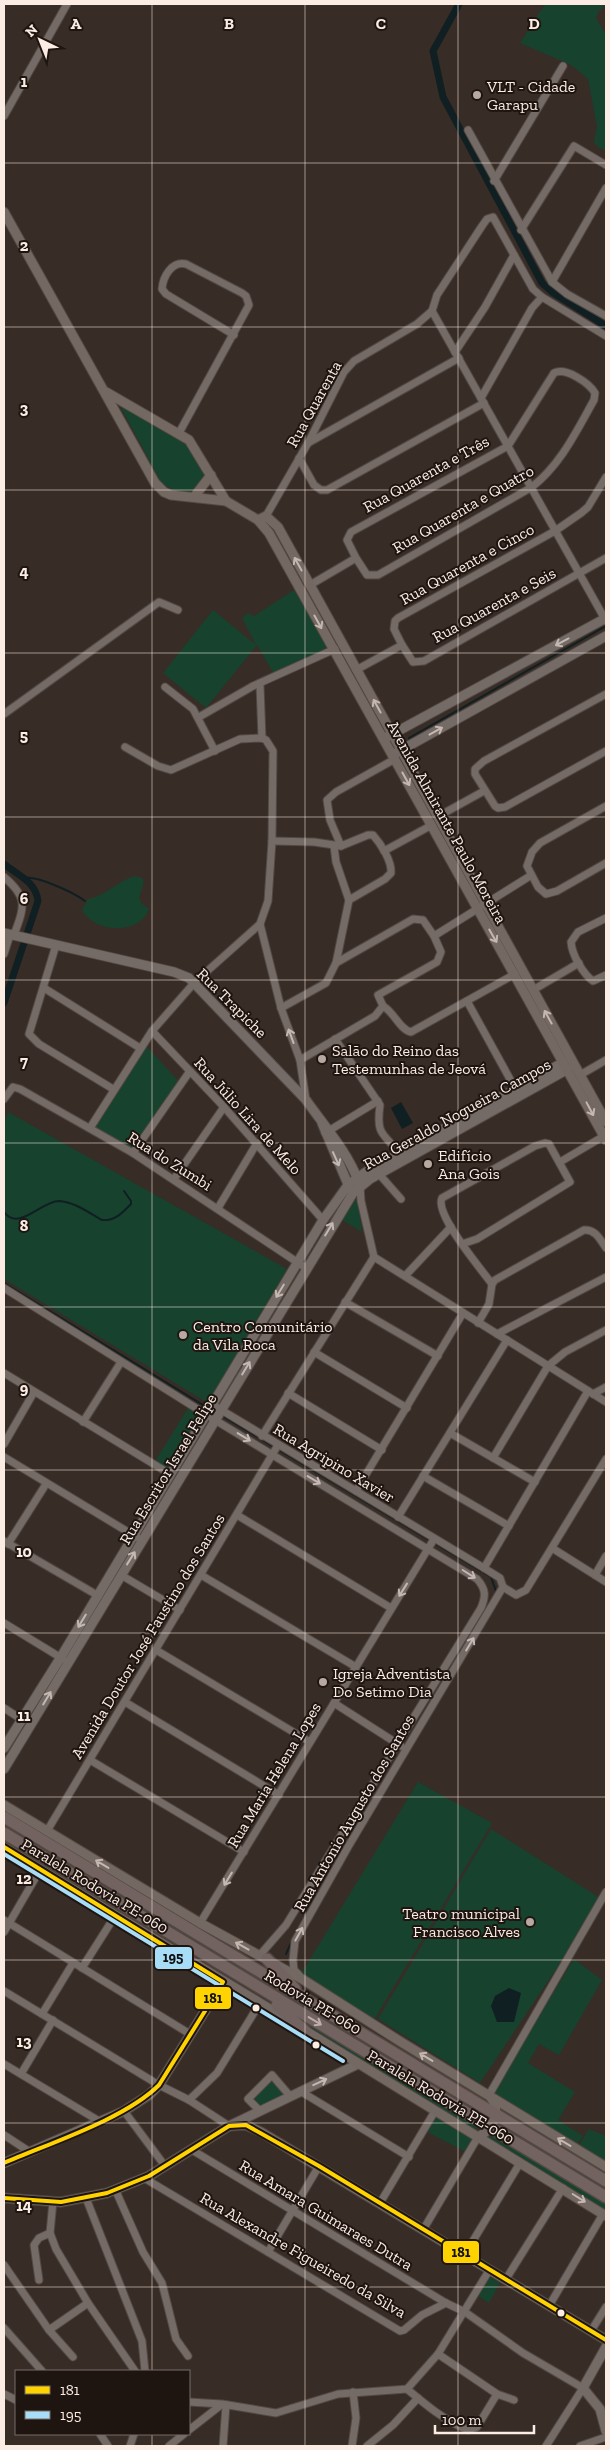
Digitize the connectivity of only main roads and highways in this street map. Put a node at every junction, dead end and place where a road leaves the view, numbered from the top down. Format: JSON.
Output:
{"nodes":[{"id":1,"x":4,"y":212,"type":"edge"},
{"id":2,"x":106,"y":392,"type":"junction"},
{"id":3,"x":211,"y":475,"type":"junction"},
{"id":4,"x":194,"y":497,"type":"junction"},
{"id":5,"x":226,"y":501,"type":"junction"},
{"id":6,"x":262,"y":518,"type":"junction"},
{"id":7,"x":318,"y":600,"type":"junction"},
{"id":8,"x":309,"y":605,"type":"junction"},
{"id":9,"x":388,"y":736,"type":"junction"},
{"id":10,"x":397,"y":755,"type":"junction"},
{"id":11,"x":482,"y":907,"type":"junction"},
{"id":12,"x":606,"y":1122,"type":"edge"},
{"id":13,"x":605,"y":1138,"type":"edge"},
{"id":14,"x":4,"y":1805,"type":"edge"},
{"id":15,"x":4,"y":1817,"type":"edge"},
{"id":16,"x":4,"y":1833,"type":"edge"},
{"id":17,"x":4,"y":1847,"type":"edge"},
{"id":18,"x":117,"y":1878,"type":"junction"},
{"id":19,"x":104,"y":1894,"type":"junction"},
{"id":20,"x":103,"y":1907,"type":"junction"},
{"id":21,"x":263,"y":1957,"type":"junction"},
{"id":22,"x":259,"y":1988,"type":"junction"},
{"id":23,"x":305,"y":1999,"type":"junction"},
{"id":24,"x":305,"y":2031,"type":"junction"},
{"id":25,"x":489,"y":2095,"type":"junction"},
{"id":26,"x":496,"y":2116,"type":"junction"},
{"id":27,"x":490,"y":2128,"type":"junction"},
{"id":28,"x":478,"y":2137,"type":"junction"},
{"id":29,"x":606,"y":2167,"type":"edge"},
{"id":30,"x":606,"y":2181,"type":"edge"},
{"id":31,"x":606,"y":2197,"type":"edge"},
{"id":32,"x":605,"y":2215,"type":"edge"}],
"edges":[{"from":1,"to":2,"type":"main road","name":"Avenida Almirante Paulo Moreira"},
{"from":2,"to":3,"type":"main road","name":"Avenida Almirante Paulo Moreira"},
{"from":2,"to":4,"type":"main road","name":"Avenida Almirante Paulo Moreira"},
{"from":3,"to":4,"type":"main road"},
{"from":3,"to":5,"type":"main road","name":"Avenida Almirante Paulo Moreira"},
{"from":4,"to":5,"type":"main road","name":"Avenida Almirante Paulo Moreira"},
{"from":5,"to":6,"type":"main road","name":"Avenida Almirante Paulo Moreira"},
{"from":7,"to":6,"type":"main road","name":"Avenida Almirante Paulo Moreira","one_way":true},
{"from":6,"to":8,"type":"main road","name":"Avenida Almirante Paulo Moreira"},
{"from":7,"to":8,"type":"main road"},
{"from":9,"to":7,"type":"main road","name":"Avenida Almirante Paulo Moreira","one_way":true},
{"from":8,"to":9,"type":"main road","name":"Avenida Almirante Paulo Moreira","one_way":true},
{"from":9,"to":10,"type":"main road","name":"Avenida Almirante Paulo Moreira"},
{"from":10,"to":11,"type":"main road","name":"Avenida Almirante Paulo Moreira","one_way":true},
{"from":10,"to":11,"type":"main road","name":"Avenida Almirante Paulo Moreira"},
{"from":12,"to":11,"type":"main road","name":"Avenida Almirante Paulo Moreira","one_way":true},
{"from":11,"to":13,"type":"main road","name":"Avenida Almirante Paulo Moreira","one_way":true},
{"from":18,"to":14,"type":"main road","name":"Paralela Rodovia PE-060","one_way":true},
{"from":15,"to":18,"type":"highway","name":"Rodovia PE-060"},
{"from":16,"to":19,"type":"highway","name":"Rodovia PE-060"},
{"from":17,"to":20,"type":"main road","name":"Paralela Rodovia PE-060"},
{"from":18,"to":19,"type":"main road"},
{"from":21,"to":18,"type":"main road","name":"Paralela Rodovia PE-060","one_way":true},
{"from":18,"to":23,"type":"highway","name":"Rodovia PE-060"},
{"from":19,"to":20,"type":"main road"},
{"from":19,"to":22,"type":"highway","name":"Rodovia PE-060"},
{"from":20,"to":24,"type":"main road","name":"Paralela Rodovia PE-060"},
{"from":21,"to":23,"type":"highway"},
{"from":25,"to":21,"type":"main road","name":"Paralela Rodovia PE-060","one_way":true},
{"from":22,"to":24,"type":"highway"},
{"from":22,"to":27,"type":"highway","name":"Rodovia PE-060","one_way":true},
{"from":23,"to":26,"type":"highway","name":"Rodovia PE-060"},
{"from":24,"to":28,"type":"main road","name":"Paralela Rodovia PE-060"},
{"from":25,"to":26,"type":"main road"},
{"from":29,"to":25,"type":"main road","name":"Paralela Rodovia PE-060","one_way":true},
{"from":26,"to":27,"type":"main road"},
{"from":26,"to":30,"type":"highway","name":"Rodovia PE-060"},
{"from":27,"to":28,"type":"main road"},
{"from":27,"to":31,"type":"highway","name":"Rodovia PE-060"},
{"from":28,"to":32,"type":"main road","name":"Paralela Rodovia PE-060","one_way":true}]}
